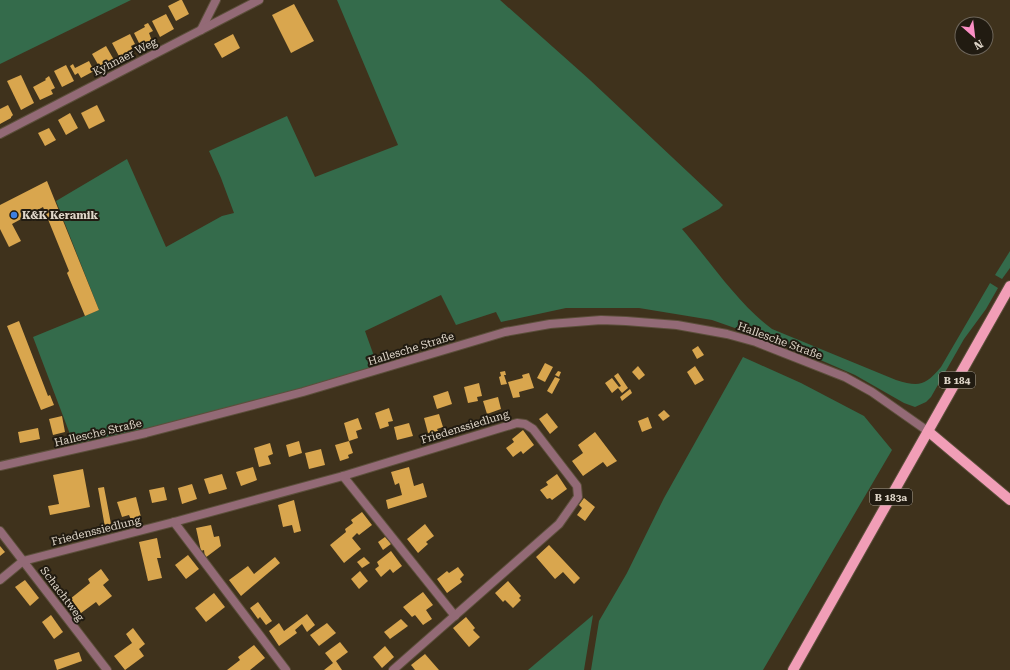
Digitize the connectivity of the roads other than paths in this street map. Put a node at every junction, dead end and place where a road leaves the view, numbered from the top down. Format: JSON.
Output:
{"nodes":[{"id":1,"x":216,"y":0,"type":"edge"},
{"id":2,"x":259,"y":0,"type":"edge"},
{"id":3,"x":201,"y":30,"type":"junction"},
{"id":4,"x":0,"y":134,"type":"edge"},
{"id":5,"x":1010,"y":286,"type":"edge"},
{"id":6,"x":929,"y":432,"type":"junction"},
{"id":7,"x":0,"y":466,"type":"edge"},
{"id":8,"x":342,"y":476,"type":"junction"},
{"id":9,"x":1010,"y":500,"type":"edge"},
{"id":10,"x":174,"y":522,"type":"junction"},
{"id":11,"x":0,"y":531,"type":"edge"},
{"id":12,"x":23,"y":561,"type":"junction"},
{"id":13,"x":0,"y":580,"type":"edge"},
{"id":14,"x":454,"y":616,"type":"junction"},
{"id":15,"x":107,"y":670,"type":"edge"},
{"id":16,"x":286,"y":670,"type":"edge"},
{"id":17,"x":393,"y":670,"type":"edge"},
{"id":18,"x":793,"y":670,"type":"edge"}],
"edges":[{"from":1,"to":3,"type":"street"},
{"from":2,"to":3,"type":"street","name":"Kyhnaer Weg"},
{"from":3,"to":4,"type":"street","name":"Kyhnaer Weg"},
{"from":5,"to":6,"type":"main road","number":"B 184"},
{"from":6,"to":7,"type":"street","name":"Hallesche Straße"},
{"from":6,"to":9,"type":"main road"},
{"from":6,"to":18,"type":"main road","number":"B 183a"},
{"from":8,"to":10,"type":"street","name":"Friedenssiedlung"},
{"from":8,"to":14,"type":"street"},
{"from":8,"to":14,"type":"street","name":"Friedenssiedlung"},
{"from":10,"to":12,"type":"street","name":"Friedenssiedlung"},
{"from":10,"to":16,"type":"street"},
{"from":11,"to":12,"type":"street","name":"Schachtweg"},
{"from":12,"to":13,"type":"street"},
{"from":12,"to":15,"type":"street","name":"Schachtweg"},
{"from":14,"to":17,"type":"street","name":"Friedenssiedlung"}]}
